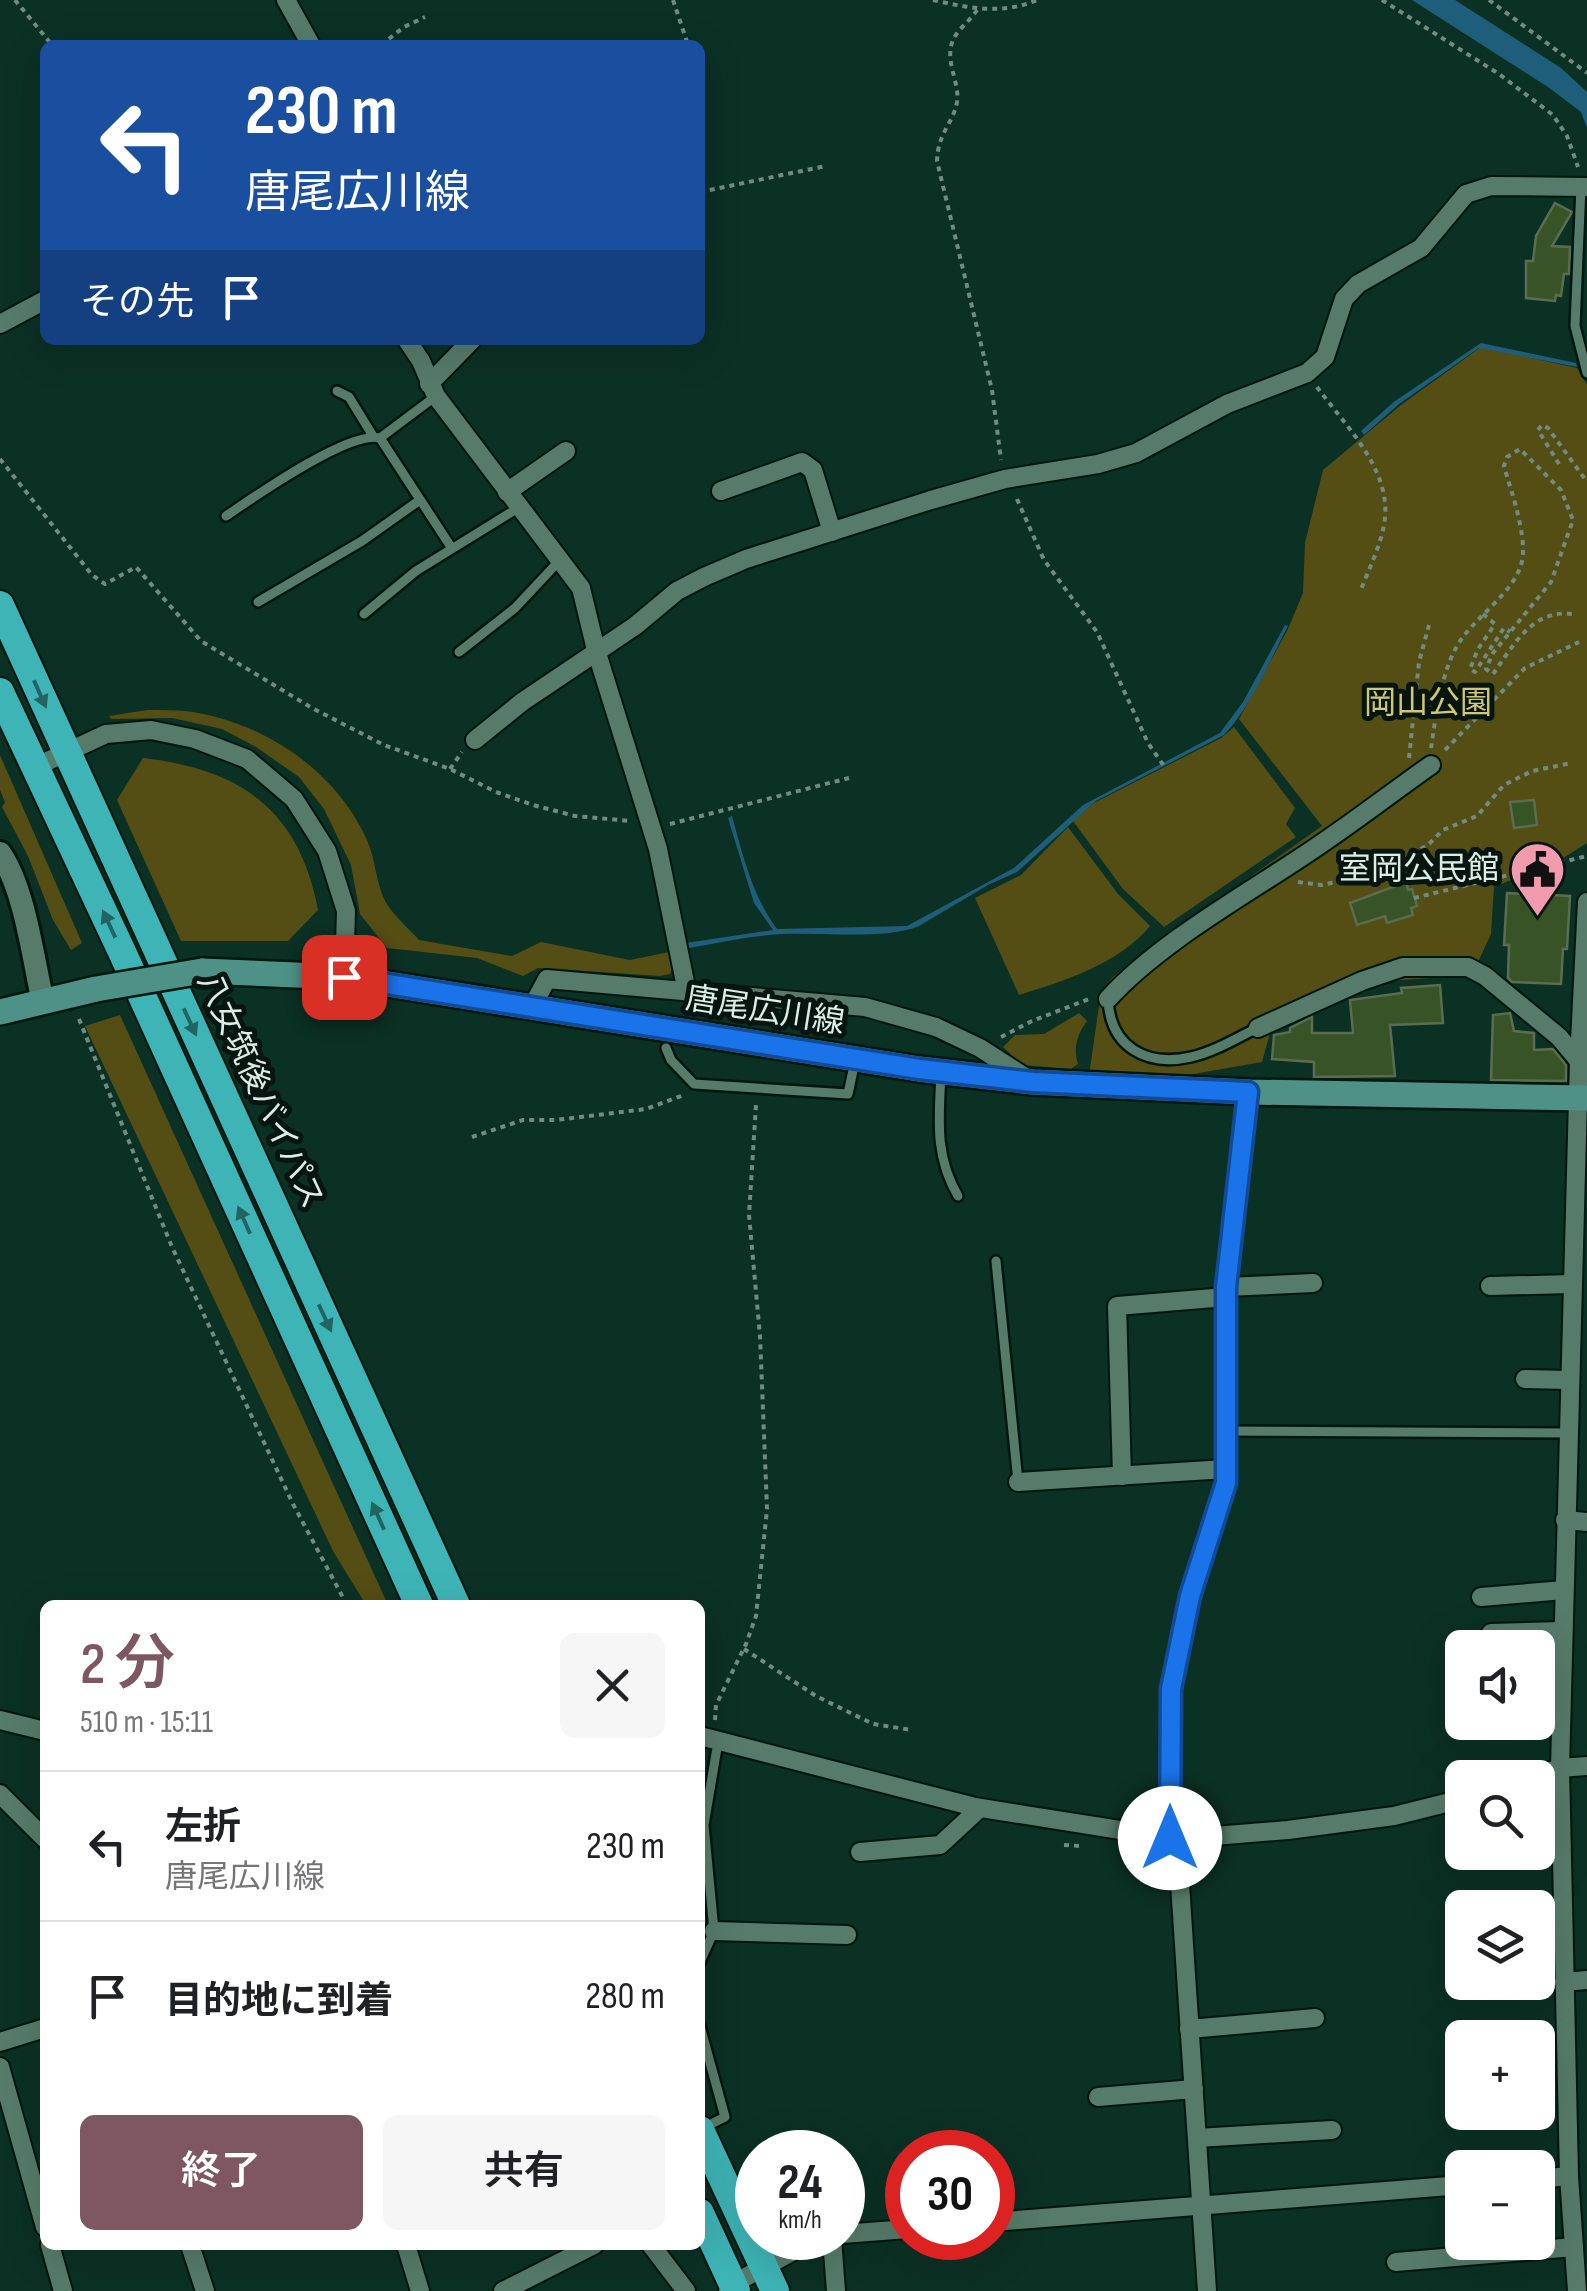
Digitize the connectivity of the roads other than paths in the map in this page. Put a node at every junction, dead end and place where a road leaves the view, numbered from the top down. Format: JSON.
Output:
{"nodes":[{"id":1,"x":286,"y":0,"type":"edge"},
{"id":2,"x":308,"y":40,"type":"edge"},
{"id":3,"x":1584,"y":187,"type":"edge"},
{"id":4,"x":40,"y":303,"type":"edge"},
{"id":5,"x":0,"y":324,"type":"edge"},
{"id":6,"x":411,"y":345,"type":"edge"},
{"id":7,"x":468,"y":345,"type":"edge"},
{"id":8,"x":1587,"y":372,"type":"edge"},
{"id":9,"x":432,"y":390,"type":"junction"},
{"id":10,"x":337,"y":391,"type":"dead end"},
{"id":11,"x":376,"y":437,"type":"junction"},
{"id":12,"x":566,"y":451,"type":"dead end"},
{"id":13,"x":721,"y":491,"type":"dead end"},
{"id":14,"x":506,"y":492,"type":"junction"},
{"id":15,"x":420,"y":500,"type":"junction"},
{"id":16,"x":518,"y":508,"type":"junction"},
{"id":17,"x":226,"y":516,"type":"dead end"},
{"id":18,"x":832,"y":532,"type":"junction"},
{"id":19,"x":451,"y":548,"type":"junction"},
{"id":20,"x":560,"y":560,"type":"junction"},
{"id":21,"x":258,"y":602,"type":"dead end"},
{"id":22,"x":0,"y":606,"type":"edge"},
{"id":23,"x":364,"y":614,"type":"dead end"},
{"id":24,"x":596,"y":650,"type":"junction"},
{"id":25,"x":459,"y":652,"type":"dead end"},
{"id":26,"x":0,"y":692,"type":"edge"},
{"id":27,"x":474,"y":740,"type":"dead end"},
{"id":28,"x":66,"y":752,"type":"junction"},
{"id":29,"x":1429,"y":766,"type":"road end"},
{"id":30,"x":35,"y":767,"type":"junction"},
{"id":31,"x":0,"y":853,"type":"edge"},
{"id":32,"x":1587,"y":902,"type":"edge"},
{"id":33,"x":344,"y":977,"type":"junction"},
{"id":34,"x":687,"y":992,"type":"junction"},
{"id":35,"x":1108,"y":999,"type":"joint"},
{"id":36,"x":43,"y":1002,"type":"junction"},
{"id":37,"x":532,"y":1007,"type":"junction"},
{"id":38,"x":0,"y":1012,"type":"edge"},
{"id":39,"x":1258,"y":1028,"type":"joint"},
{"id":40,"x":666,"y":1048,"type":"dead end"},
{"id":41,"x":856,"y":1058,"type":"junction"},
{"id":42,"x":1579,"y":1060,"type":"junction"},
{"id":43,"x":941,"y":1071,"type":"junction"},
{"id":44,"x":1033,"y":1082,"type":"junction"},
{"id":45,"x":1248,"y":1092,"type":"junction"},
{"id":46,"x":1583,"y":1097,"type":"edge"},
{"id":47,"x":958,"y":1196,"type":"dead end"},
{"id":48,"x":996,"y":1261,"type":"dead end"},
{"id":49,"x":1312,"y":1283,"type":"dead end"},
{"id":50,"x":1572,"y":1284,"type":"junction"},
{"id":51,"x":1490,"y":1286,"type":"dead end"},
{"id":52,"x":1226,"y":1292,"type":"junction"},
{"id":53,"x":1578,"y":1322,"type":"edge"},
{"id":54,"x":1525,"y":1379,"type":"dead end"},
{"id":55,"x":1569,"y":1380,"type":"junction"},
{"id":56,"x":1226,"y":1431,"type":"junction"},
{"id":57,"x":1568,"y":1433,"type":"junction"},
{"id":58,"x":1226,"y":1469,"type":"junction"},
{"id":59,"x":1122,"y":1476,"type":"junction"},
{"id":60,"x":1018,"y":1482,"type":"joint"},
{"id":61,"x":1566,"y":1520,"type":"junction"},
{"id":62,"x":1587,"y":1522,"type":"edge"},
{"id":63,"x":1564,"y":1590,"type":"junction"},
{"id":64,"x":1481,"y":1597,"type":"dead end"},
{"id":65,"x":416,"y":1600,"type":"edge"},
{"id":66,"x":454,"y":1600,"type":"edge"},
{"id":67,"x":1555,"y":1631,"type":"edge"},
{"id":68,"x":1563,"y":1631,"type":"junction"},
{"id":69,"x":0,"y":1720,"type":"edge"},
{"id":70,"x":40,"y":1730,"type":"edge"},
{"id":71,"x":711,"y":1740,"type":"edge"},
{"id":72,"x":1587,"y":1766,"type":"edge"},
{"id":73,"x":1560,"y":1768,"type":"junction"},
{"id":74,"x":1555,"y":1770,"type":"edge"},
{"id":75,"x":0,"y":1794,"type":"edge"},
{"id":76,"x":1445,"y":1803,"type":"edge"},
{"id":77,"x":980,"y":1808,"type":"junction"},
{"id":78,"x":705,"y":1813,"type":"edge"},
{"id":79,"x":40,"y":1835,"type":"edge"},
{"id":80,"x":705,"y":1836,"type":"edge"},
{"id":81,"x":1173,"y":1838,"type":"junction"},
{"id":82,"x":860,"y":1852,"type":"dead end"},
{"id":83,"x":714,"y":1931,"type":"junction"},
{"id":84,"x":847,"y":1935,"type":"dead end"},
{"id":85,"x":705,"y":1951,"type":"edge"},
{"id":86,"x":1587,"y":1980,"type":"edge"},
{"id":87,"x":1564,"y":1982,"type":"junction"},
{"id":88,"x":1315,"y":2018,"type":"dead end"},
{"id":89,"x":1190,"y":2029,"type":"junction"},
{"id":90,"x":40,"y":2030,"type":"edge"},
{"id":91,"x":0,"y":2042,"type":"edge"},
{"id":92,"x":705,"y":2044,"type":"edge"},
{"id":93,"x":1,"y":2076,"type":"edge"},
{"id":94,"x":1194,"y":2089,"type":"junction"},
{"id":95,"x":1098,"y":2097,"type":"dead end"},
{"id":96,"x":707,"y":2127,"type":"edge"},
{"id":97,"x":1332,"y":2130,"type":"dead end"},
{"id":98,"x":1197,"y":2138,"type":"junction"},
{"id":99,"x":1569,"y":2176,"type":"junction"},
{"id":100,"x":1555,"y":2177,"type":"edge"},
{"id":101,"x":1445,"y":2186,"type":"edge"},
{"id":102,"x":1201,"y":2206,"type":"junction"},
{"id":103,"x":40,"y":2210,"type":"edge"},
{"id":104,"x":1015,"y":2220,"type":"edge"},
{"id":105,"x":705,"y":2225,"type":"edge"},
{"id":106,"x":1578,"y":2240,"type":"edge"},
{"id":107,"x":51,"y":2250,"type":"edge"},
{"id":108,"x":192,"y":2250,"type":"edge"},
{"id":109,"x":408,"y":2250,"type":"edge"},
{"id":110,"x":584,"y":2250,"type":"edge"},
{"id":111,"x":655,"y":2250,"type":"edge"},
{"id":112,"x":791,"y":2260,"type":"edge"},
{"id":113,"x":834,"y":2260,"type":"edge"},
{"id":114,"x":1396,"y":2262,"type":"dead end"},
{"id":115,"x":769,"y":2279,"type":"edge"},
{"id":116,"x":732,"y":2289,"type":"edge"},
{"id":117,"x":63,"y":2291,"type":"edge"},
{"id":118,"x":205,"y":2291,"type":"edge"},
{"id":119,"x":420,"y":2291,"type":"edge"},
{"id":120,"x":503,"y":2291,"type":"edge"},
{"id":121,"x":686,"y":2291,"type":"edge"},
{"id":122,"x":836,"y":2291,"type":"edge"},
{"id":123,"x":1207,"y":2291,"type":"edge"},
{"id":124,"x":1577,"y":2291,"type":"edge"}],
"edges":[{"from":1,"to":2,"type":"street"},
{"from":3,"to":8,"type":"lane"},
{"from":3,"to":18,"type":"street"},
{"from":4,"to":5,"type":"street"},
{"from":6,"to":9,"type":"street"},
{"from":7,"to":9,"type":"street"},
{"from":9,"to":11,"type":"lane"},
{"from":9,"to":14,"type":"street"},
{"from":10,"to":11,"type":"lane"},
{"from":11,"to":15,"type":"lane"},
{"from":11,"to":17,"type":"lane"},
{"from":12,"to":14,"type":"street"},
{"from":13,"to":18,"type":"street"},
{"from":14,"to":16,"type":"street"},
{"from":15,"to":19,"type":"lane"},
{"from":15,"to":21,"type":"lane"},
{"from":16,"to":19,"type":"lane"},
{"from":16,"to":20,"type":"street"},
{"from":18,"to":24,"type":"street"},
{"from":19,"to":23,"type":"lane"},
{"from":20,"to":24,"type":"street"},
{"from":20,"to":25,"type":"lane"},
{"from":22,"to":28,"type":"highway","name":"八女筑後バイパス","one_way":true},
{"from":24,"to":27,"type":"street"},
{"from":24,"to":34,"type":"street"},
{"from":26,"to":30,"type":"highway","name":"八女筑後バイパス"},
{"from":28,"to":30,"type":"street"},
{"from":28,"to":33,"type":"street"},
{"from":28,"to":66,"type":"highway","name":"八女筑後バイパス","one_way":true},
{"from":29,"to":35,"type":"street"},
{"from":65,"to":30,"type":"highway","name":"八女筑後バイパス","one_way":true},
{"from":31,"to":36,"type":"street"},
{"from":32,"to":42,"type":"street"},
{"from":33,"to":36,"type":"main road","name":"唐尾広川線","bridge":true},
{"from":33,"to":37,"type":"main road","name":"唐尾広川線"},
{"from":34,"to":37,"type":"street"},
{"from":34,"to":44,"type":"street"},
{"from":35,"to":39,"type":"lane"},
{"from":36,"to":38,"type":"main road","name":"唐尾広川線"},
{"from":37,"to":41,"type":"main road","name":"唐尾広川線"},
{"from":39,"to":42,"type":"street"},
{"from":40,"to":41,"type":"lane"},
{"from":41,"to":43,"type":"main road","name":"唐尾広川線"},
{"from":42,"to":46,"type":"street"},
{"from":43,"to":44,"type":"main road","name":"唐尾広川線"},
{"from":43,"to":47,"type":"lane"},
{"from":44,"to":45,"type":"main road","name":"唐尾広川線"},
{"from":45,"to":46,"type":"main road","name":"唐尾広川線"},
{"from":45,"to":52,"type":"street"},
{"from":46,"to":50,"type":"street"},
{"from":48,"to":60,"type":"lane"},
{"from":49,"to":52,"type":"street"},
{"from":50,"to":51,"type":"street"},
{"from":50,"to":53,"type":"street"},
{"from":52,"to":56,"type":"street"},
{"from":52,"to":59,"type":"street"},
{"from":53,"to":55,"type":"street"},
{"from":54,"to":55,"type":"street"},
{"from":55,"to":57,"type":"street"},
{"from":56,"to":57,"type":"lane"},
{"from":56,"to":58,"type":"street"},
{"from":57,"to":61,"type":"street"},
{"from":58,"to":59,"type":"street"},
{"from":58,"to":81,"type":"street"},
{"from":59,"to":60,"type":"street"},
{"from":61,"to":62,"type":"street"},
{"from":61,"to":63,"type":"street"},
{"from":63,"to":64,"type":"street"},
{"from":63,"to":68,"type":"street"},
{"from":67,"to":68,"type":"street"},
{"from":68,"to":73,"type":"street"},
{"from":69,"to":70,"type":"street"},
{"from":71,"to":77,"type":"street"},
{"from":71,"to":78,"type":"lane"},
{"from":72,"to":73,"type":"street"},
{"from":73,"to":74,"type":"street"},
{"from":73,"to":87,"type":"street"},
{"from":75,"to":79,"type":"street"},
{"from":76,"to":81,"type":"street"},
{"from":77,"to":81,"type":"street"},
{"from":77,"to":82,"type":"street"},
{"from":80,"to":83,"type":"lane"},
{"from":81,"to":89,"type":"street"},
{"from":83,"to":84,"type":"street"},
{"from":83,"to":85,"type":"lane"},
{"from":86,"to":87,"type":"street"},
{"from":87,"to":99,"type":"street"},
{"from":88,"to":89,"type":"street"},
{"from":89,"to":94,"type":"street"},
{"from":90,"to":91,"type":"street"},
{"from":92,"to":96,"type":"lane"},
{"from":93,"to":103,"type":"street"},
{"from":94,"to":95,"type":"street"},
{"from":94,"to":98,"type":"street"},
{"from":96,"to":115,"type":"highway"},
{"from":97,"to":98,"type":"street"},
{"from":98,"to":102,"type":"street"},
{"from":99,"to":100,"type":"street"},
{"from":99,"to":106,"type":"street"},
{"from":101,"to":102,"type":"street"},
{"from":102,"to":104,"type":"street"},
{"from":102,"to":123,"type":"street"},
{"from":105,"to":116,"type":"highway"},
{"from":106,"to":114,"type":"street"},
{"from":106,"to":124,"type":"street"},
{"from":107,"to":117,"type":"street"},
{"from":108,"to":118,"type":"street"},
{"from":109,"to":119,"type":"street"},
{"from":110,"to":120,"type":"street"},
{"from":111,"to":121,"type":"street"},
{"from":112,"to":115,"type":"street"},
{"from":113,"to":122,"type":"street"},
{"from":115,"to":116,"type":"street"}]}
